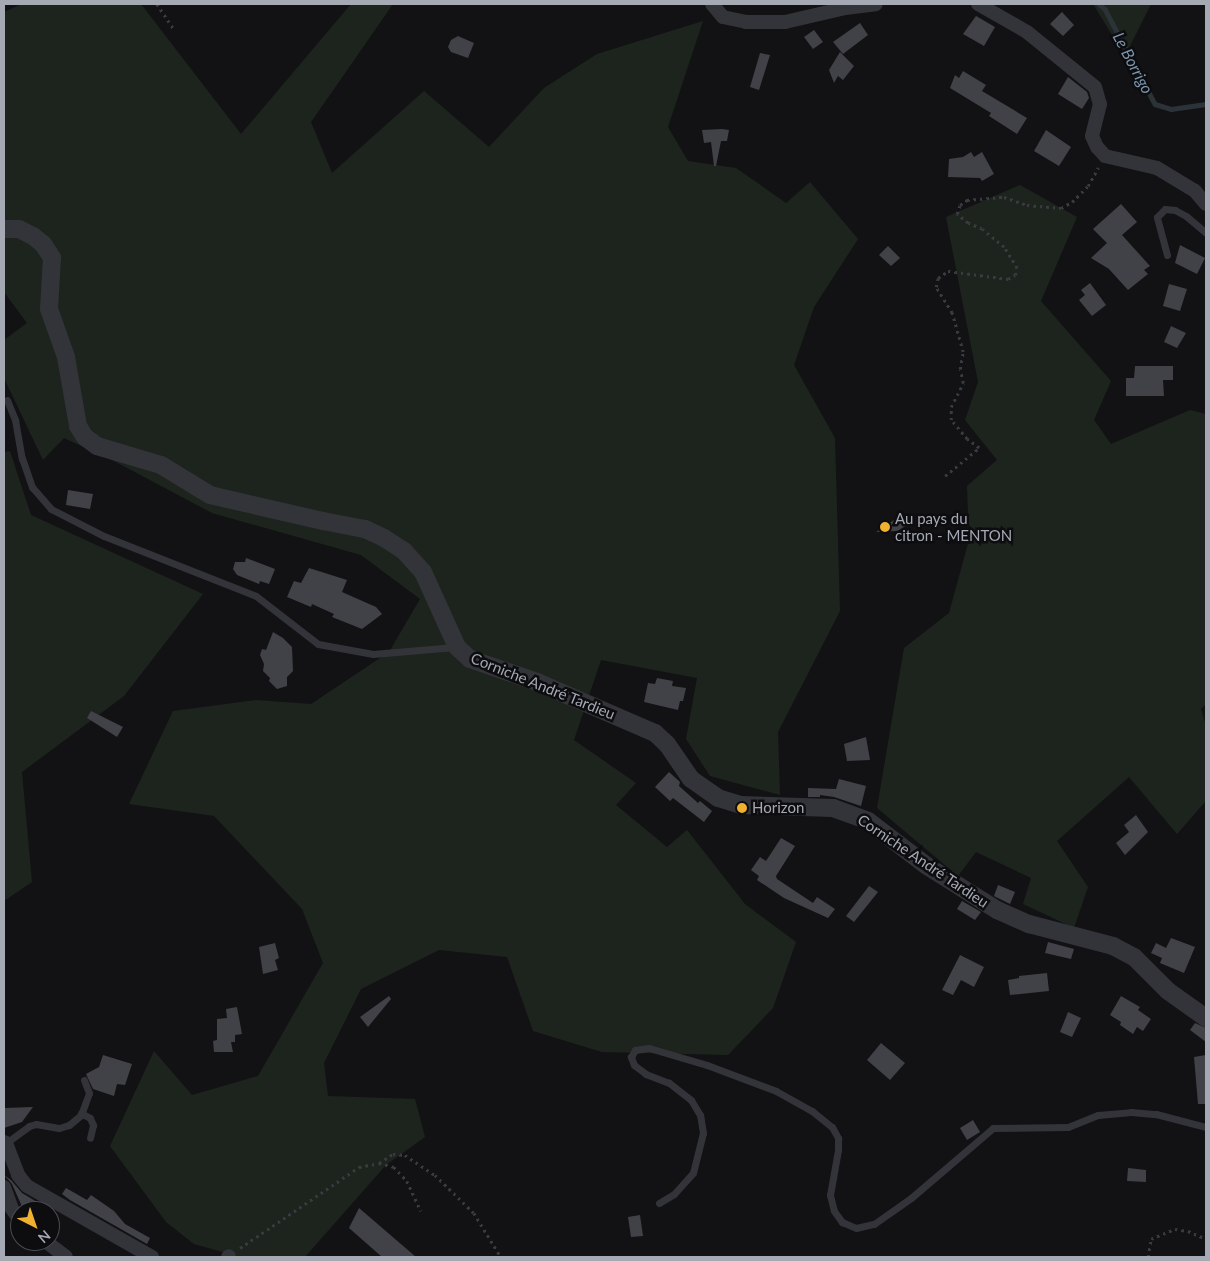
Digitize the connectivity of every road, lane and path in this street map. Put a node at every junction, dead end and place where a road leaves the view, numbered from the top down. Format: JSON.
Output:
{"nodes":[{"id":1,"x":157,"y":4,"type":"edge"},
{"id":2,"x":712,"y":4,"type":"edge"},
{"id":3,"x":876,"y":4,"type":"edge"},
{"id":4,"x":978,"y":4,"type":"edge"},
{"id":5,"x":175,"y":31,"type":"dead end"},
{"id":6,"x":1105,"y":156,"type":"junction"},
{"id":7,"x":1206,"y":204,"type":"edge"},
{"id":8,"x":4,"y":229,"type":"edge"},
{"id":9,"x":1206,"y":233,"type":"edge"},
{"id":10,"x":1167,"y":255,"type":"dead end"},
{"id":11,"x":8,"y":400,"type":"dead end"},
{"id":12,"x":945,"y":476,"type":"dead end"},
{"id":13,"x":457,"y":647,"type":"junction"},
{"id":14,"x":1206,"y":1018,"type":"edge"},
{"id":15,"x":84,"y":1080,"type":"dead end"},
{"id":16,"x":81,"y":1113,"type":"junction"},
{"id":17,"x":1206,"y":1127,"type":"edge"},
{"id":18,"x":90,"y":1138,"type":"dead end"},
{"id":19,"x":5,"y":1143,"type":"edge"},
{"id":20,"x":379,"y":1163,"type":"junction"},
{"id":21,"x":4,"y":1187,"type":"edge"},
{"id":22,"x":659,"y":1203,"type":"dead end"},
{"id":23,"x":10,"y":1204,"type":"edge"},
{"id":24,"x":421,"y":1211,"type":"dead end"},
{"id":25,"x":1206,"y":1239,"type":"edge"},
{"id":26,"x":152,"y":1257,"type":"edge"},
{"id":27,"x":228,"y":1257,"type":"edge"},
{"id":28,"x":501,"y":1257,"type":"edge"},
{"id":29,"x":1148,"y":1257,"type":"edge"}],
"edges":[{"from":1,"to":5,"type":"path"},
{"from":2,"to":3,"type":"street"},
{"from":4,"to":6,"type":"street"},
{"from":6,"to":7,"type":"street"},
{"from":6,"to":12,"type":"path"},
{"from":8,"to":13,"type":"street","name":"Corniche André Tardieu"},
{"from":9,"to":10,"type":"lane"},
{"from":11,"to":13,"type":"lane"},
{"from":13,"to":14,"type":"street","name":"Corniche André Tardieu"},
{"from":15,"to":16,"type":"lane"},
{"from":16,"to":18,"type":"lane"},
{"from":16,"to":19,"type":"lane"},
{"from":17,"to":22,"type":"lane"},
{"from":19,"to":26,"type":"street"},
{"from":20,"to":24,"type":"path"},
{"from":20,"to":27,"type":"path"},
{"from":20,"to":28,"type":"path"},
{"from":21,"to":23,"type":"street"},
{"from":25,"to":29,"type":"path"}]}
